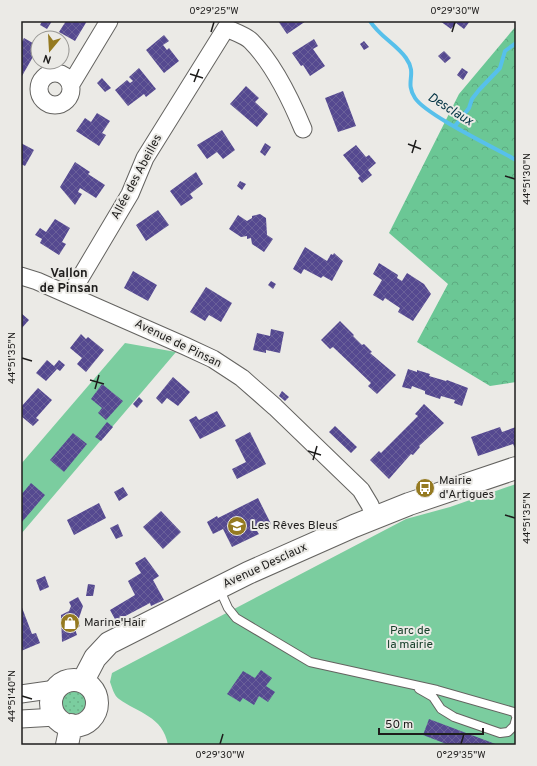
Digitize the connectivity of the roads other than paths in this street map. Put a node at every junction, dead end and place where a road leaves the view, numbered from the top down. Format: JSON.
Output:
{"nodes":[{"id":1,"x":109,"y":21,"type":"edge"},
{"id":2,"x":226,"y":25,"type":"edge"},
{"id":3,"x":71,"y":84,"type":"dead end"},
{"id":4,"x":303,"y":129,"type":"dead end"},
{"id":5,"x":21,"y":276,"type":"edge"},
{"id":6,"x":70,"y":295,"type":"junction"},
{"id":7,"x":516,"y":468,"type":"edge"},
{"id":8,"x":374,"y":518,"type":"junction"},
{"id":9,"x":218,"y":588,"type":"junction"},
{"id":10,"x":83,"y":682,"type":"junction"},
{"id":11,"x":413,"y":686,"type":"junction"},
{"id":12,"x":56,"y":690,"type":"junction"},
{"id":13,"x":21,"y":694,"type":"edge"},
{"id":14,"x":516,"y":716,"type":"edge"},
{"id":15,"x":21,"y":719,"type":"edge"},
{"id":16,"x":516,"y":720,"type":"edge"},
{"id":17,"x":65,"y":729,"type":"edge"}],
"edges":[{"from":1,"to":3,"type":"street"},
{"from":2,"to":4,"type":"street","name":"Allée des Abeilles"},
{"from":2,"to":6,"type":"street","name":"Allée des Abeilles"},
{"from":5,"to":6,"type":"street","name":"Avenue de Pinsan"},
{"from":6,"to":8,"type":"street","name":"Avenue de Pinsan"},
{"from":7,"to":8,"type":"street","name":"Avenue Desclaux"},
{"from":8,"to":9,"type":"street","name":"Avenue Desclaux"},
{"from":9,"to":10,"type":"street","name":"Avenue Desclaux"},
{"from":9,"to":11,"type":"lane"},
{"from":10,"to":12,"type":"street"},
{"from":10,"to":17,"type":"street"},
{"from":11,"to":14,"type":"lane"},
{"from":11,"to":16,"type":"lane"},
{"from":12,"to":13,"type":"street"},
{"from":12,"to":17,"type":"street"},
{"from":15,"to":17,"type":"street"}]}
